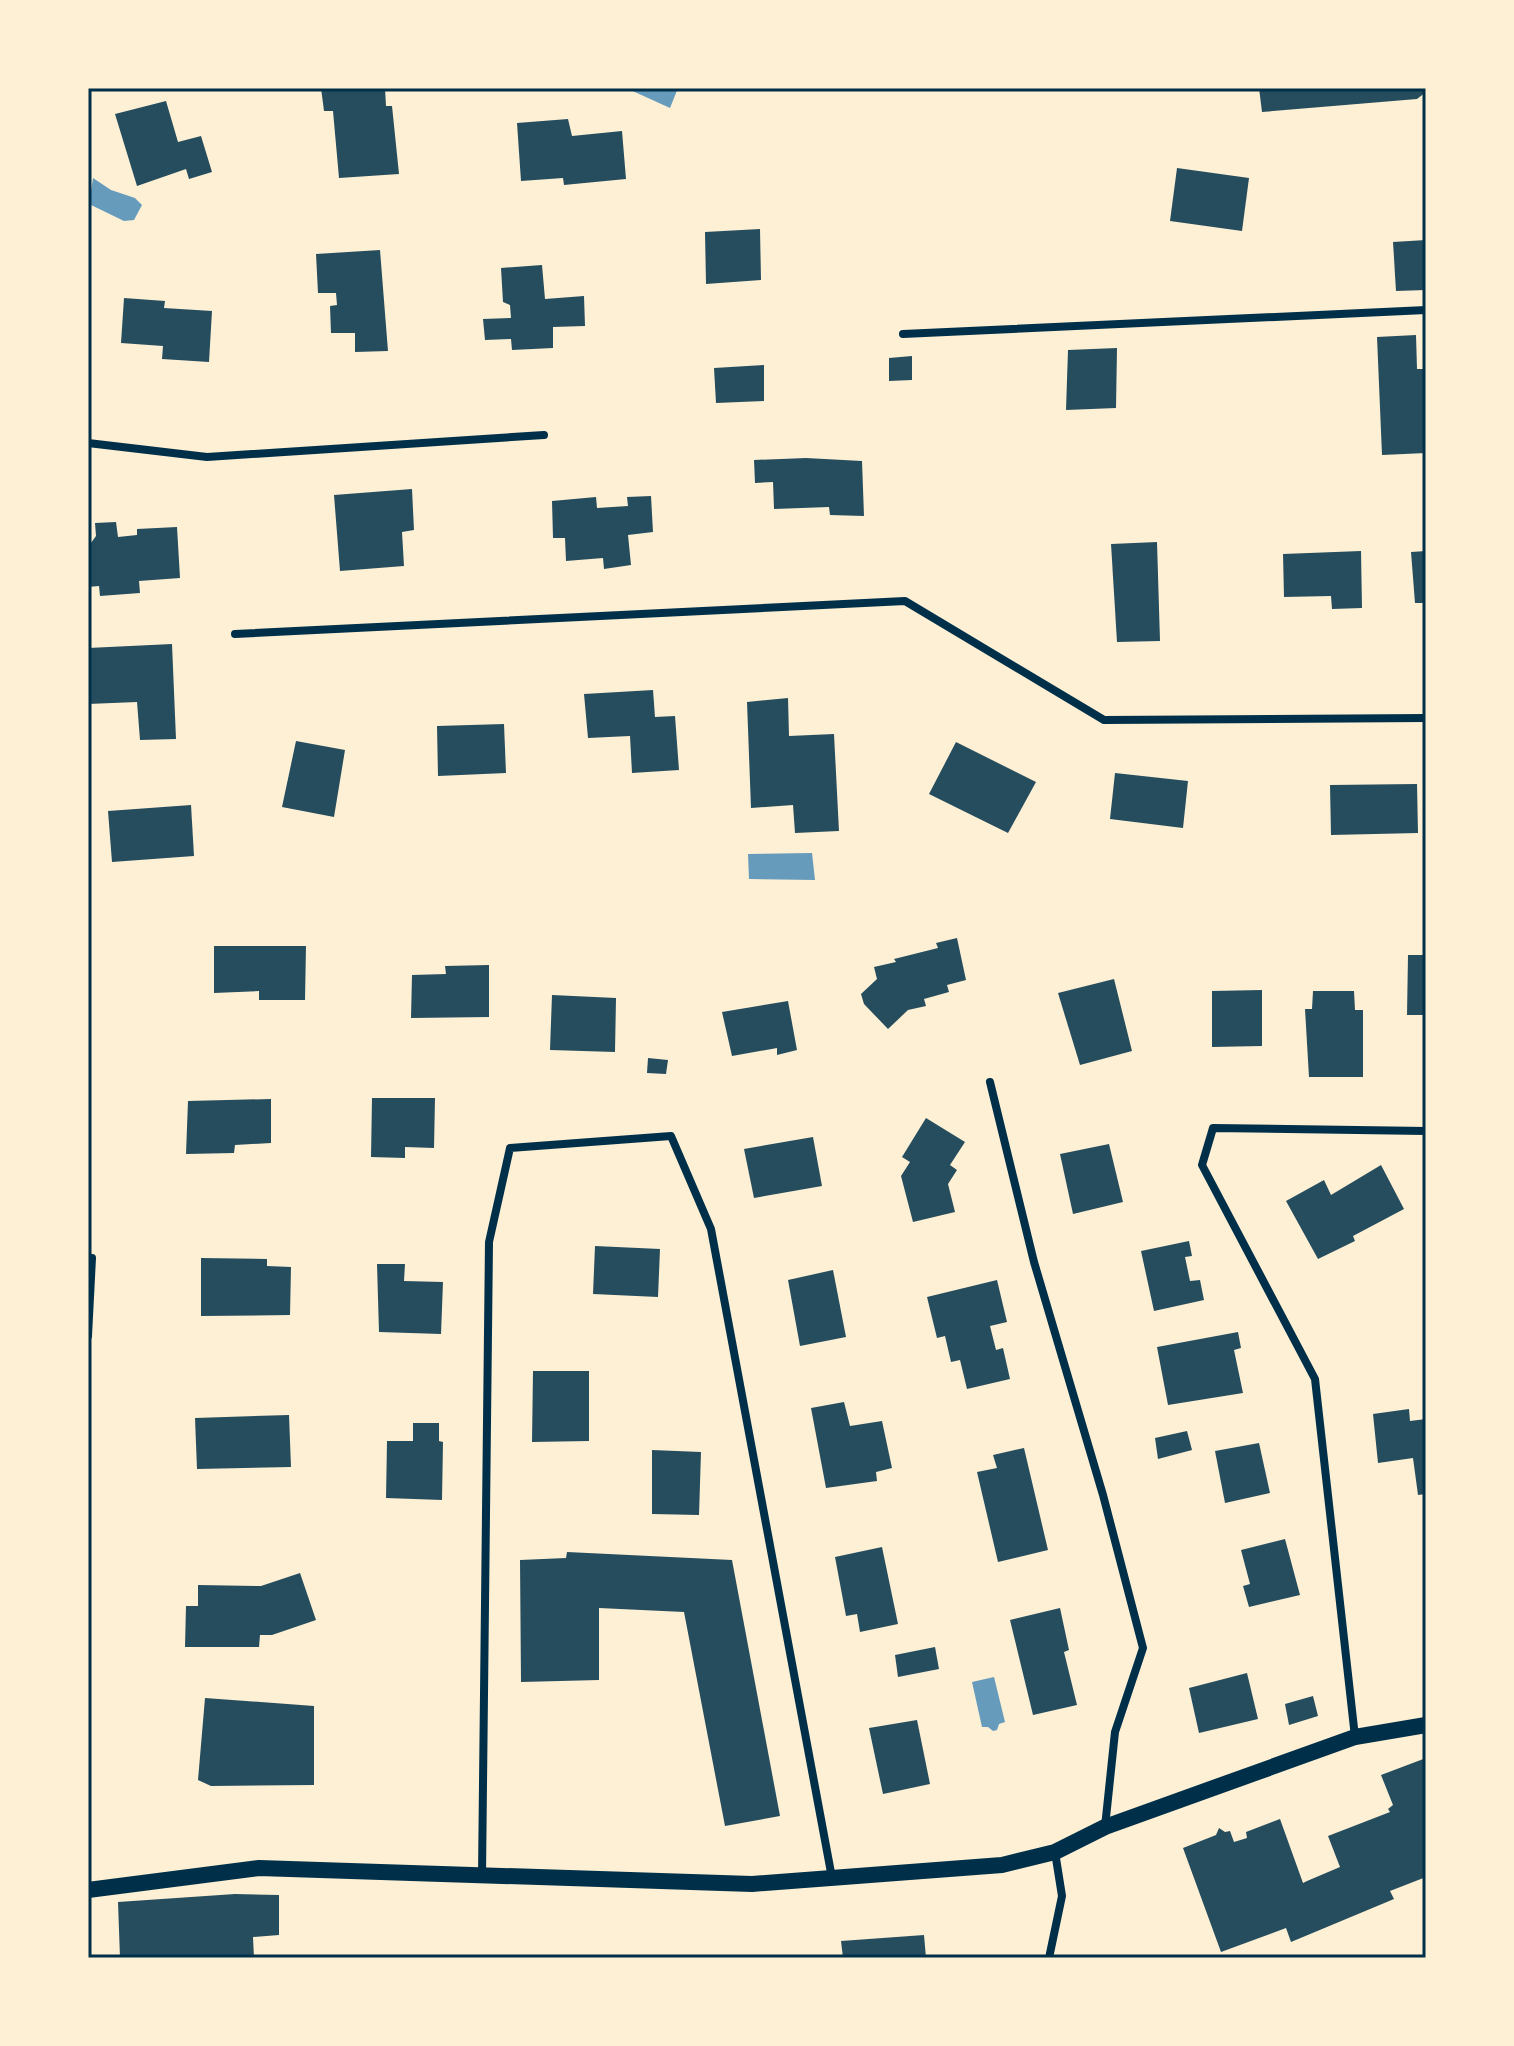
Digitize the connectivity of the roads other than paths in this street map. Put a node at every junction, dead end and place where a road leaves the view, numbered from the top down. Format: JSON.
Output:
{"nodes":[{"id":1,"x":1426,"y":310,"type":"edge"},
{"id":2,"x":903,"y":334,"type":"dead end"},
{"id":3,"x":544,"y":435,"type":"dead end"},
{"id":4,"x":88,"y":443,"type":"edge"},
{"id":5,"x":235,"y":634,"type":"dead end"},
{"id":6,"x":1426,"y":718,"type":"edge"},
{"id":7,"x":990,"y":1082,"type":"dead end"},
{"id":8,"x":1426,"y":1131,"type":"edge"},
{"id":9,"x":92,"y":1258,"type":"dead end"},
{"id":10,"x":88,"y":1336,"type":"edge"},
{"id":11,"x":1426,"y":1725,"type":"edge"},
{"id":12,"x":1355,"y":1737,"type":"junction"},
{"id":13,"x":1105,"y":1827,"type":"junction"},
{"id":14,"x":1055,"y":1852,"type":"junction"},
{"id":15,"x":482,"y":1877,"type":"junction"},
{"id":16,"x":832,"y":1878,"type":"junction"},
{"id":17,"x":88,"y":1890,"type":"edge"},
{"id":18,"x":1049,"y":1958,"type":"edge"}],
"edges":[{"from":1,"to":2,"type":"street"},
{"from":3,"to":4,"type":"street"},
{"from":5,"to":6,"type":"street"},
{"from":7,"to":13,"type":"street"},
{"from":8,"to":12,"type":"street"},
{"from":9,"to":10,"type":"street"},
{"from":11,"to":12,"type":"main road"},
{"from":12,"to":13,"type":"main road"},
{"from":13,"to":14,"type":"main road"},
{"from":14,"to":16,"type":"main road"},
{"from":14,"to":18,"type":"street"},
{"from":15,"to":16,"type":"main road"},
{"from":15,"to":16,"type":"street"},
{"from":15,"to":17,"type":"main road"}]}
